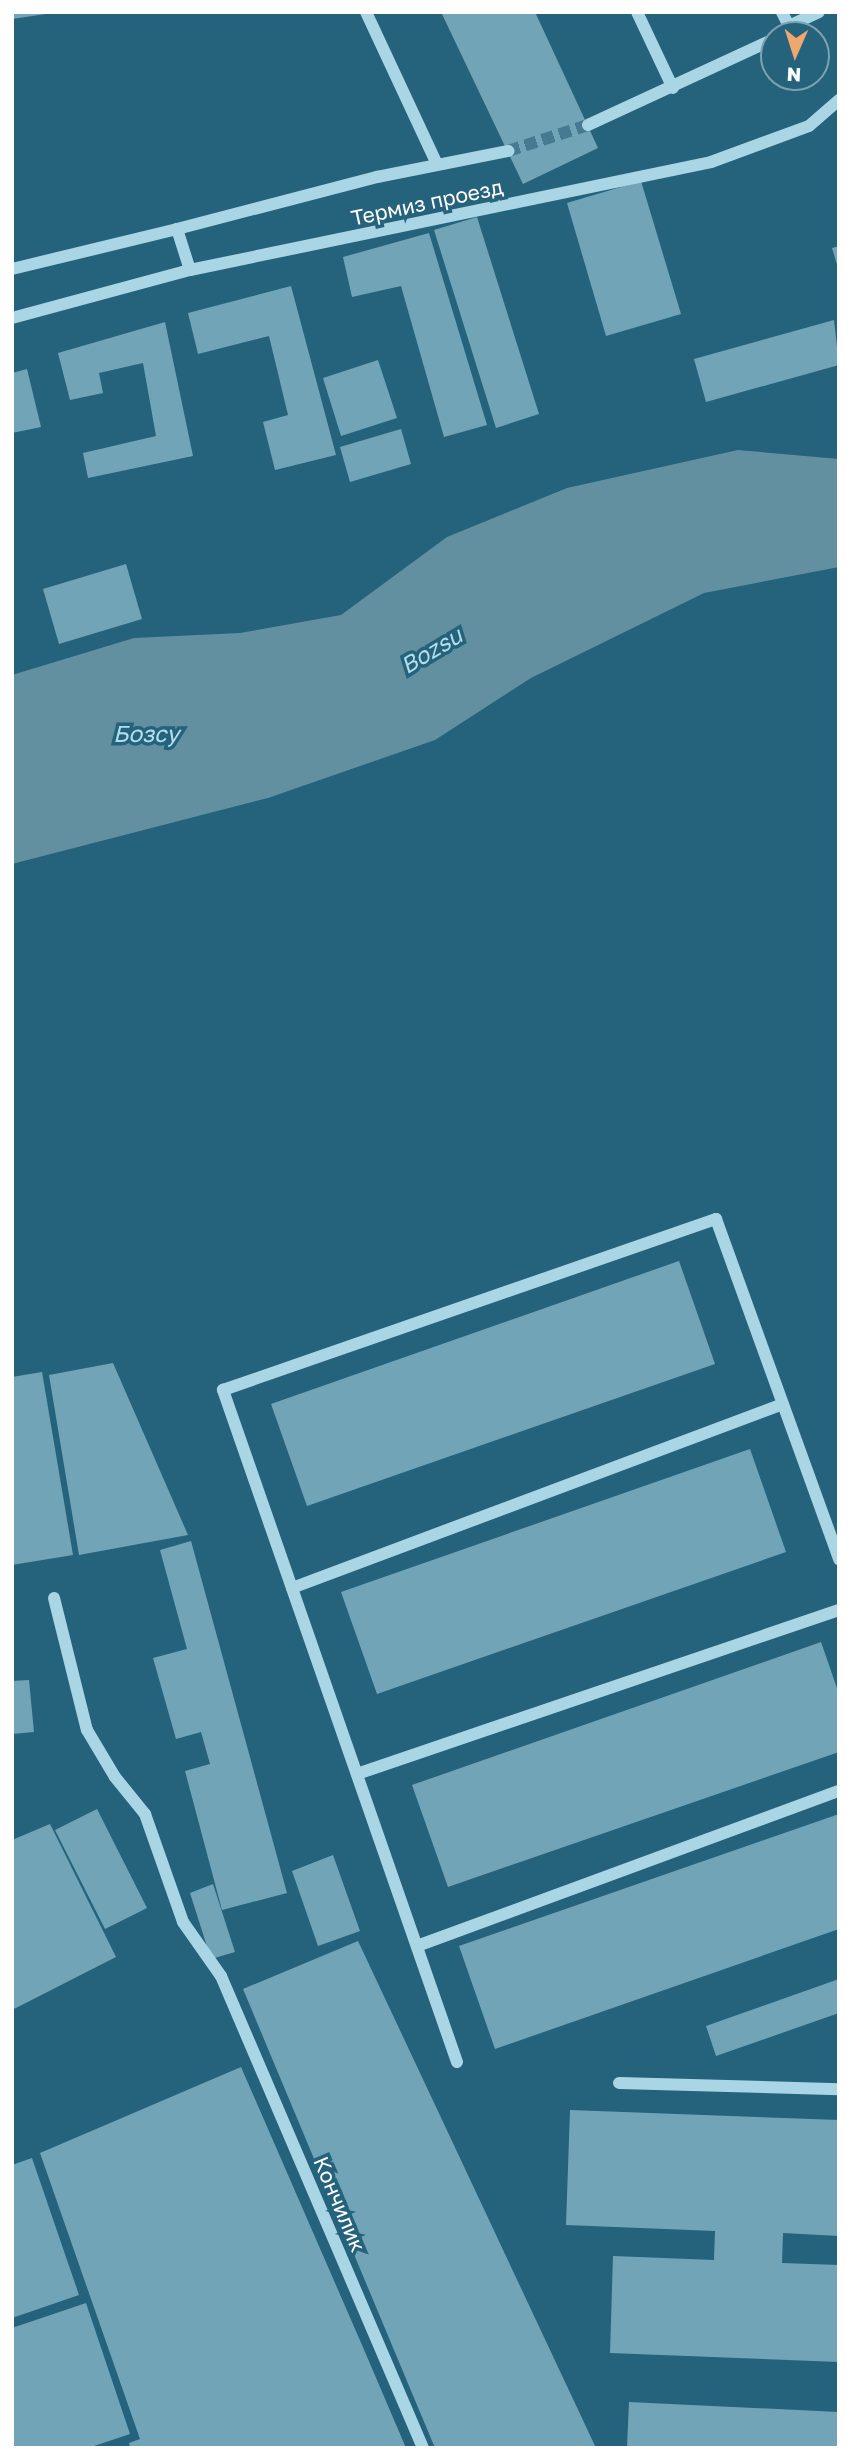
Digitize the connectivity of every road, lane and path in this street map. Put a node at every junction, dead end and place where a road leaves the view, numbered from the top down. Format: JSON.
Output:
{"nodes":[{"id":1,"x":366,"y":12,"type":"edge"},
{"id":2,"x":637,"y":12,"type":"edge"},
{"id":3,"x":819,"y":12,"type":"edge"},
{"id":4,"x":802,"y":21,"type":"edge"},
{"id":5,"x":760,"y":46,"type":"edge"},
{"id":6,"x":674,"y":88,"type":"junction"},
{"id":7,"x":839,"y":100,"type":"edge"},
{"id":8,"x":588,"y":125,"type":"tunnel mouth"},
{"id":9,"x":508,"y":151,"type":"tunnel mouth"},
{"id":10,"x":437,"y":164,"type":"junction"},
{"id":11,"x":177,"y":229,"type":"junction"},
{"id":12,"x":12,"y":269,"type":"edge"},
{"id":13,"x":190,"y":270,"type":"junction"},
{"id":14,"x":12,"y":318,"type":"edge"},
{"id":15,"x":783,"y":1405,"type":"junction"},
{"id":16,"x":839,"y":1559,"type":"edge"},
{"id":17,"x":292,"y":1588,"type":"junction"},
{"id":18,"x":54,"y":1598,"type":"dead end"},
{"id":19,"x":839,"y":1609,"type":"edge"},
{"id":20,"x":358,"y":1774,"type":"junction"},
{"id":21,"x":839,"y":1791,"type":"edge"},
{"id":22,"x":417,"y":1946,"type":"junction"},
{"id":23,"x":457,"y":2062,"type":"dead end"},
{"id":24,"x":619,"y":2083,"type":"dead end"},
{"id":25,"x":839,"y":2089,"type":"edge"},
{"id":26,"x":423,"y":2448,"type":"edge"}],
"edges":[{"from":1,"to":10,"type":"street"},
{"from":2,"to":6,"type":"street"},
{"from":3,"to":4,"type":"street"},
{"from":5,"to":6,"type":"street"},
{"from":6,"to":8,"type":"street"},
{"from":7,"to":13,"type":"street","name":"Термиз проезд"},
{"from":9,"to":10,"type":"street"},
{"from":10,"to":11,"type":"street"},
{"from":11,"to":12,"type":"street"},
{"from":11,"to":13,"type":"street"},
{"from":13,"to":14,"type":"street","name":"Термиз проезд"},
{"from":15,"to":16,"type":"street"},
{"from":15,"to":17,"type":"street"},
{"from":15,"to":17,"type":"street"},
{"from":17,"to":20,"type":"street"},
{"from":18,"to":26,"type":"street","name":"Кончилик"},
{"from":19,"to":20,"type":"street"},
{"from":20,"to":22,"type":"street"},
{"from":21,"to":22,"type":"street"},
{"from":22,"to":23,"type":"street"},
{"from":24,"to":25,"type":"street"}]}
